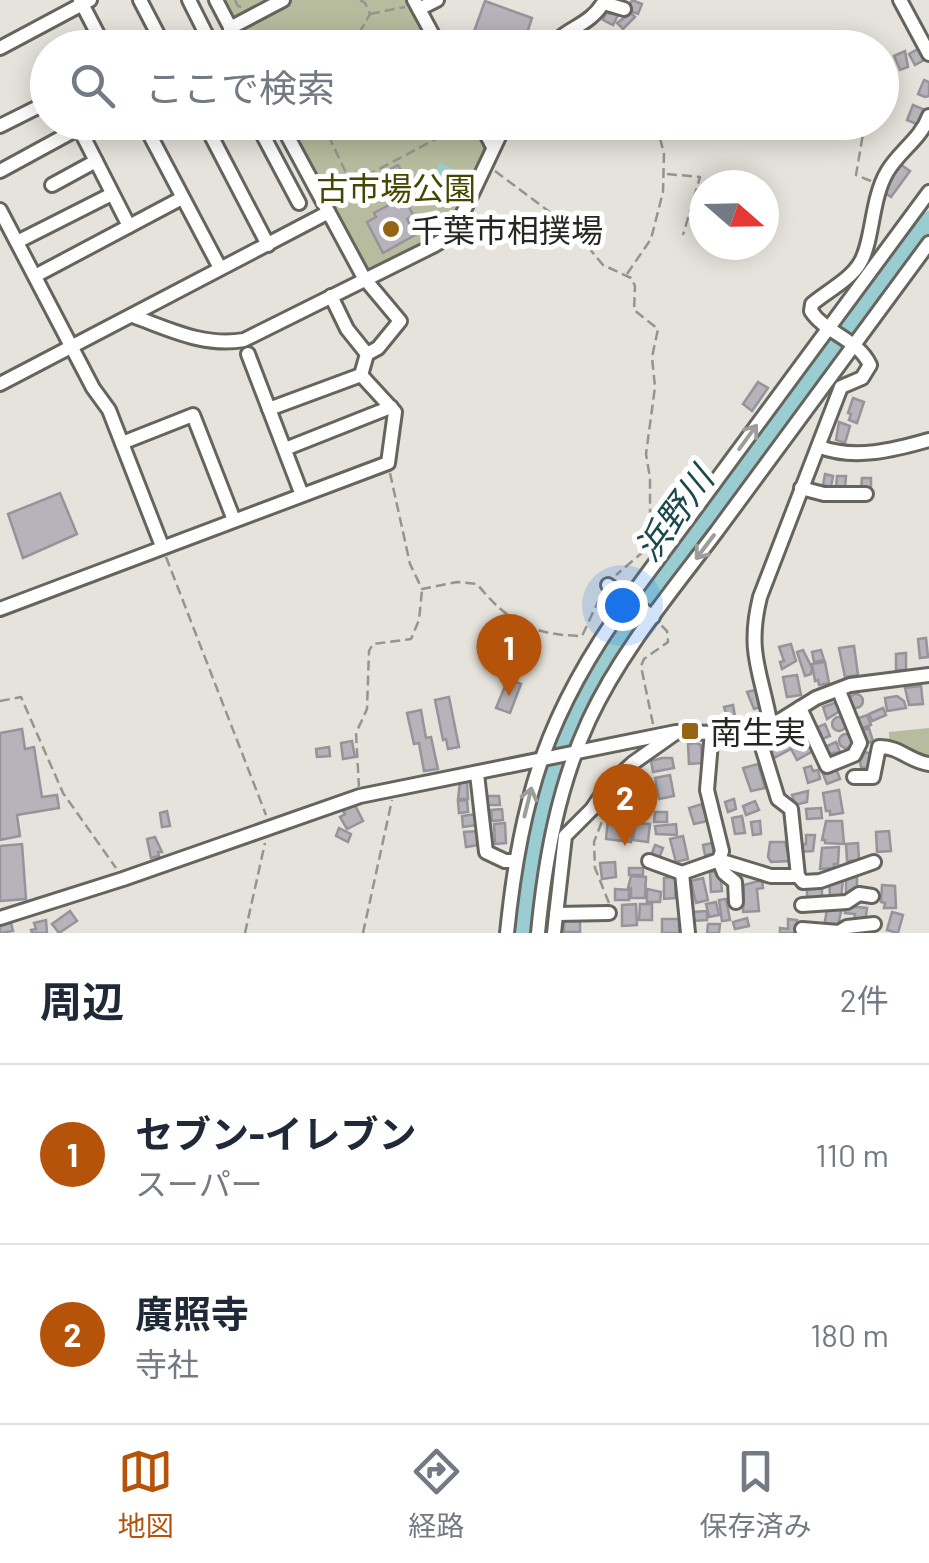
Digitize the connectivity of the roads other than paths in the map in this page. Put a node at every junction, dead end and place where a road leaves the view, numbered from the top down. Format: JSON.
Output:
{"nodes":[{"id":1,"x":140,"y":0,"type":"edge"},
{"id":2,"x":188,"y":0,"type":"edge"},
{"id":3,"x":216,"y":0,"type":"edge"},
{"id":4,"x":284,"y":0,"type":"edge"},
{"id":5,"x":438,"y":0,"type":"edge"},
{"id":6,"x":900,"y":0,"type":"edge"},
{"id":7,"x":84,"y":1,"type":"edge"},
{"id":8,"x":605,"y":1,"type":"edge"},
{"id":9,"x":416,"y":4,"type":"edge"},
{"id":10,"x":624,"y":9,"type":"dead end"},
{"id":11,"x":230,"y":28,"type":"joint"},
{"id":12,"x":32,"y":30,"type":"edge"},
{"id":13,"x":96,"y":30,"type":"edge"},
{"id":14,"x":156,"y":30,"type":"edge"},
{"id":15,"x":204,"y":30,"type":"edge"},
{"id":16,"x":430,"y":30,"type":"edge"},
{"id":17,"x":572,"y":30,"type":"edge"},
{"id":18,"x":30,"y":31,"type":"edge"},
{"id":19,"x":0,"y":48,"type":"edge"},
{"id":20,"x":929,"y":54,"type":"edge"},
{"id":21,"x":30,"y":111,"type":"edge"},
{"id":22,"x":929,"y":116,"type":"edge"},
{"id":23,"x":0,"y":126,"type":"edge"},
{"id":24,"x":53,"y":140,"type":"edge"},
{"id":25,"x":86,"y":140,"type":"edge"},
{"id":26,"x":152,"y":140,"type":"edge"},
{"id":27,"x":213,"y":140,"type":"edge"},
{"id":28,"x":265,"y":140,"type":"edge"},
{"id":29,"x":289,"y":140,"type":"edge"},
{"id":30,"x":489,"y":140,"type":"edge"},
{"id":31,"x":497,"y":140,"type":"edge"},
{"id":32,"x":493,"y":147,"type":"junction"},
{"id":33,"x":294,"y":150,"type":"junction"},
{"id":34,"x":96,"y":161,"type":"junction"},
{"id":35,"x":277,"y":162,"type":"junction"},
{"id":36,"x":0,"y":171,"type":"edge"},
{"id":37,"x":52,"y":184,"type":"dead end"},
{"id":38,"x":929,"y":192,"type":"edge"},
{"id":39,"x":112,"y":194,"type":"junction"},
{"id":40,"x":182,"y":198,"type":"junction"},
{"id":41,"x":299,"y":203,"type":"dead end"},
{"id":42,"x":327,"y":213,"type":"junction"},
{"id":43,"x":1,"y":215,"type":"edge"},
{"id":44,"x":129,"y":226,"type":"junction"},
{"id":45,"x":17,"y":242,"type":"junction"},
{"id":46,"x":929,"y":243,"type":"edge"},
{"id":47,"x":268,"y":244,"type":"junction"},
{"id":48,"x":220,"y":268,"type":"junction"},
{"id":49,"x":36,"y":276,"type":"junction"},
{"id":50,"x":364,"y":278,"type":"junction"},
{"id":51,"x":331,"y":296,"type":"junction"},
{"id":52,"x":133,"y":316,"type":"junction"},
{"id":53,"x":829,"y":327,"type":"junction"},
{"id":54,"x":72,"y":346,"type":"junction"},
{"id":55,"x":854,"y":346,"type":"junction"},
{"id":56,"x":248,"y":354,"type":"dead end"},
{"id":57,"x":367,"y":354,"type":"junction"},
{"id":58,"x":362,"y":376,"type":"junction"},
{"id":59,"x":0,"y":384,"type":"edge"},
{"id":60,"x":391,"y":406,"type":"junction"},
{"id":61,"x":269,"y":409,"type":"junction"},
{"id":62,"x":929,"y":440,"type":"edge"},
{"id":63,"x":122,"y":443,"type":"junction"},
{"id":64,"x":820,"y":446,"type":"junction"},
{"id":65,"x":284,"y":449,"type":"junction"},
{"id":66,"x":801,"y":488,"type":"junction"},
{"id":67,"x":302,"y":494,"type":"junction"},
{"id":68,"x":866,"y":494,"type":"dead end"},
{"id":69,"x":234,"y":520,"type":"junction"},
{"id":70,"x":162,"y":546,"type":"junction"},
{"id":71,"x":608,"y":586,"type":"road end"},
{"id":72,"x":628,"y":600,"type":"junction"},
{"id":73,"x":0,"y":608,"type":"edge"},
{"id":74,"x":653,"y":617,"type":"junction"},
{"id":75,"x":929,"y":675,"type":"edge"},
{"id":76,"x":839,"y":691,"type":"junction"},
{"id":77,"x":800,"y":708,"type":"junction"},
{"id":78,"x":772,"y":728,"type":"junction"},
{"id":79,"x":712,"y":731,"type":"junction"},
{"id":80,"x":676,"y":732,"type":"junction"},
{"id":81,"x":758,"y":734,"type":"junction"},
{"id":82,"x":577,"y":751,"type":"junction"},
{"id":83,"x":540,"y":762,"type":"junction"},
{"id":84,"x":929,"y":764,"type":"edge"},
{"id":85,"x":477,"y":774,"type":"junction"},
{"id":86,"x":854,"y":776,"type":"dead end"},
{"id":87,"x":558,"y":835,"type":"junction"},
{"id":88,"x":719,"y":860,"type":"junction"},
{"id":89,"x":516,"y":861,"type":"junction"},
{"id":90,"x":650,"y":861,"type":"dead end"},
{"id":91,"x":874,"y":862,"type":"dead end"},
{"id":92,"x":682,"y":873,"type":"junction"},
{"id":93,"x":800,"y":879,"type":"junction"},
{"id":94,"x":872,"y":896,"type":"dead end"},
{"id":95,"x":736,"y":902,"type":"dead end"},
{"id":96,"x":802,"y":905,"type":"junction"},
{"id":97,"x":609,"y":913,"type":"road end"},
{"id":98,"x":556,"y":914,"type":"junction"},
{"id":99,"x":0,"y":918,"type":"edge"},
{"id":100,"x":874,"y":924,"type":"dead end"},
{"id":101,"x":802,"y":931,"type":"edge"},
{"id":102,"x":507,"y":933,"type":"edge"},
{"id":103,"x":538,"y":933,"type":"edge"},
{"id":104,"x":554,"y":933,"type":"edge"},
{"id":105,"x":688,"y":933,"type":"edge"}],
"edges":[{"from":1,"to":14,"type":"street"},
{"from":2,"to":15,"type":"street"},
{"from":3,"to":11,"type":"street"},
{"from":4,"to":11,"type":"street"},
{"from":5,"to":9,"type":"street"},
{"from":6,"to":20,"type":"street"},
{"from":7,"to":12,"type":"street"},
{"from":7,"to":13,"type":"street"},
{"from":8,"to":10,"type":"street"},
{"from":8,"to":17,"type":"street"},
{"from":9,"to":16,"type":"street"},
{"from":18,"to":19,"type":"street"},
{"from":21,"to":23,"type":"street"},
{"from":22,"to":53,"type":"street"},
{"from":24,"to":36,"type":"street"},
{"from":25,"to":34,"type":"street"},
{"from":26,"to":40,"type":"street"},
{"from":27,"to":47,"type":"street"},
{"from":28,"to":35,"type":"street"},
{"from":29,"to":33,"type":"street"},
{"from":30,"to":32,"type":"street"},
{"from":31,"to":32,"type":"street"},
{"from":32,"to":50,"type":"street"},
{"from":33,"to":35,"type":"street"},
{"from":33,"to":42,"type":"street"},
{"from":34,"to":37,"type":"street"},
{"from":34,"to":39,"type":"street"},
{"from":35,"to":41,"type":"street"},
{"from":38,"to":53,"type":"street"},
{"from":39,"to":44,"type":"street"},
{"from":39,"to":45,"type":"street"},
{"from":40,"to":44,"type":"street"},
{"from":40,"to":48,"type":"street"},
{"from":42,"to":47,"type":"street"},
{"from":42,"to":50,"type":"street"},
{"from":43,"to":45,"type":"street"},
{"from":44,"to":49,"type":"street"},
{"from":45,"to":49,"type":"street"},
{"from":46,"to":55,"type":"street"},
{"from":47,"to":48,"type":"street"},
{"from":48,"to":52,"type":"street"},
{"from":49,"to":54,"type":"street"},
{"from":50,"to":51,"type":"street"},
{"from":50,"to":57,"type":"street"},
{"from":51,"to":52,"type":"street"},
{"from":51,"to":57,"type":"street"},
{"from":52,"to":54,"type":"street"},
{"from":53,"to":55,"type":"street"},
{"from":72,"to":53,"type":"street","one_way":true},
{"from":54,"to":59,"type":"street"},
{"from":54,"to":63,"type":"street"},
{"from":55,"to":64,"type":"street"},
{"from":55,"to":74,"type":"street","one_way":true},
{"from":56,"to":61,"type":"street"},
{"from":57,"to":58,"type":"street"},
{"from":58,"to":60,"type":"street"},
{"from":58,"to":61,"type":"street"},
{"from":60,"to":65,"type":"street"},
{"from":60,"to":67,"type":"street"},
{"from":61,"to":65,"type":"street"},
{"from":62,"to":64,"type":"street"},
{"from":63,"to":69,"type":"street"},
{"from":63,"to":70,"type":"street"},
{"from":64,"to":66,"type":"street"},
{"from":65,"to":67,"type":"street"},
{"from":66,"to":68,"type":"street"},
{"from":66,"to":78,"type":"street"},
{"from":67,"to":69,"type":"street"},
{"from":69,"to":70,"type":"street"},
{"from":70,"to":73,"type":"street"},
{"from":71,"to":72,"type":"street"},
{"from":72,"to":74,"type":"street"},
{"from":72,"to":83,"type":"street"},
{"from":74,"to":82,"type":"street"},
{"from":75,"to":76,"type":"street"},
{"from":76,"to":77,"type":"street"},
{"from":76,"to":77,"type":"street"},
{"from":77,"to":78,"type":"street"},
{"from":78,"to":81,"type":"street"},
{"from":79,"to":80,"type":"street"},
{"from":79,"to":81,"type":"street"},
{"from":79,"to":88,"type":"street"},
{"from":80,"to":82,"type":"street"},
{"from":80,"to":87,"type":"street"},
{"from":81,"to":93,"type":"street"},
{"from":82,"to":83,"type":"street"},
{"from":82,"to":87,"type":"street"},
{"from":83,"to":85,"type":"street"},
{"from":89,"to":83,"type":"street","one_way":true},
{"from":84,"to":86,"type":"street"},
{"from":85,"to":89,"type":"street"},
{"from":85,"to":99,"type":"street"},
{"from":87,"to":98,"type":"street"},
{"from":87,"to":103,"type":"street"},
{"from":88,"to":92,"type":"street"},
{"from":88,"to":93,"type":"street"},
{"from":88,"to":95,"type":"street"},
{"from":89,"to":102,"type":"street"},
{"from":90,"to":92,"type":"street"},
{"from":91,"to":93,"type":"street"},
{"from":92,"to":105,"type":"street"},
{"from":93,"to":96,"type":"street"},
{"from":94,"to":96,"type":"street"},
{"from":96,"to":101,"type":"street"},
{"from":97,"to":98,"type":"street"},
{"from":98,"to":104,"type":"street"},
{"from":100,"to":101,"type":"street"}]}
